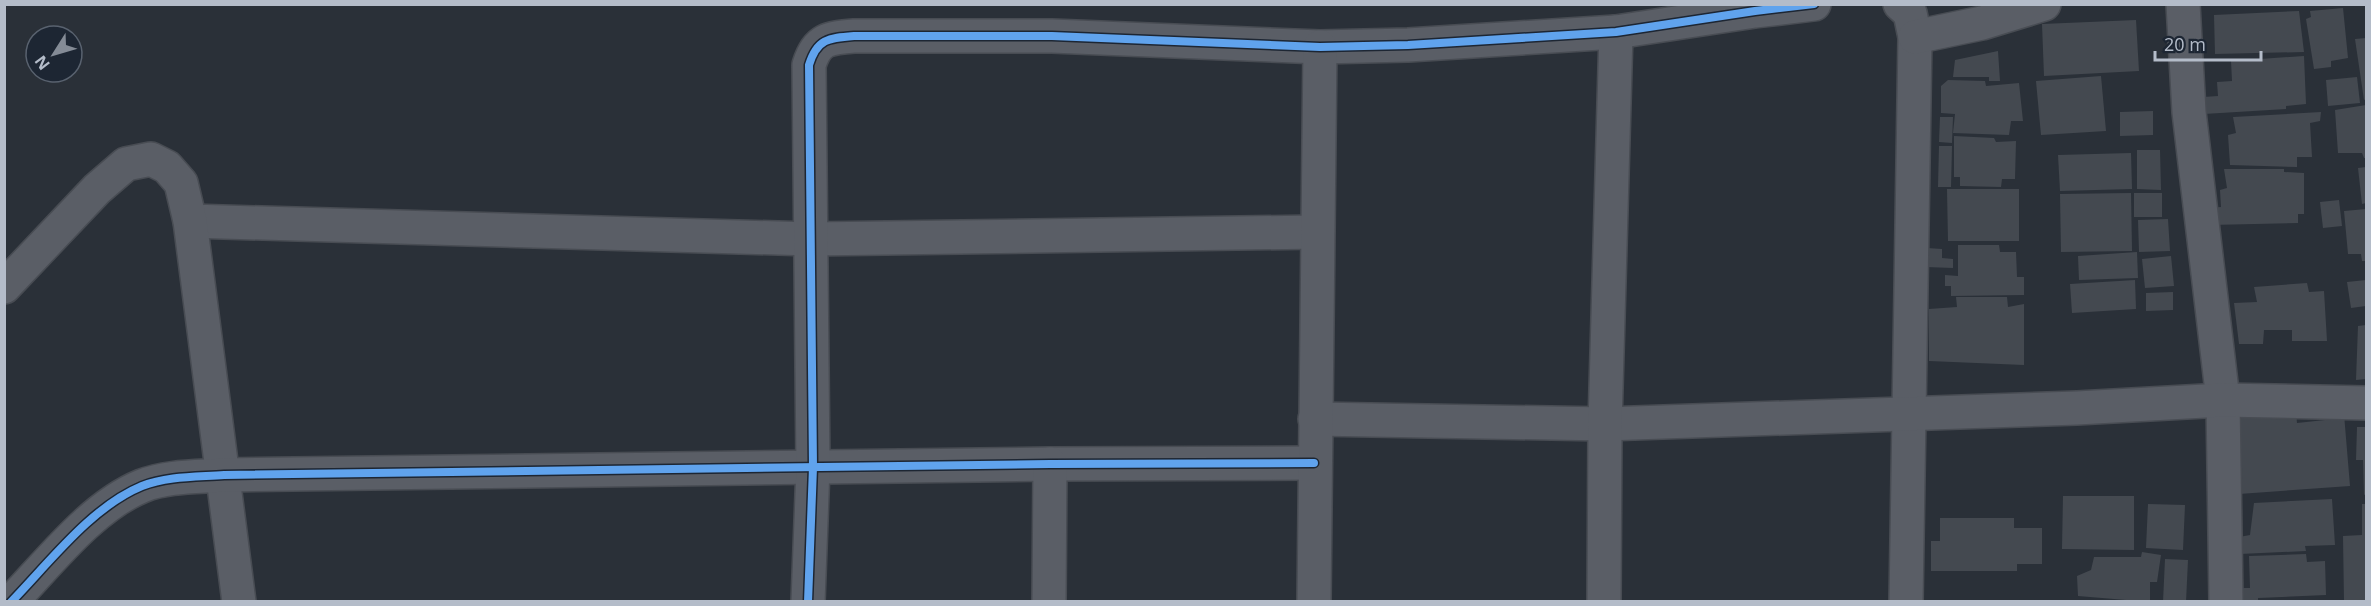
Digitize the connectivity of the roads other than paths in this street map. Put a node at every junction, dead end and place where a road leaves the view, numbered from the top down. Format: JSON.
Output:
{"nodes":[{"id":1,"x":1814,"y":4,"type":"edge"},
{"id":2,"x":1900,"y":4,"type":"edge"},
{"id":3,"x":2044,"y":4,"type":"edge"},
{"id":4,"x":2183,"y":4,"type":"edge"},
{"id":5,"x":1616,"y":32,"type":"junction"},
{"id":6,"x":1915,"y":37,"type":"junction"},
{"id":7,"x":1320,"y":47,"type":"junction"},
{"id":8,"x":190,"y":221,"type":"junction"},
{"id":9,"x":1317,"y":232,"type":"junction"},
{"id":10,"x":811,"y":239,"type":"junction"},
{"id":11,"x":4,"y":287,"type":"edge"},
{"id":12,"x":2223,"y":400,"type":"junction"},
{"id":13,"x":2367,"y":403,"type":"edge"},
{"id":14,"x":1909,"y":415,"type":"junction"},
{"id":15,"x":1316,"y":419,"type":"junction"},
{"id":16,"x":1605,"y":424,"type":"junction"},
{"id":17,"x":1314,"y":463,"type":"junction"},
{"id":18,"x":1050,"y":464,"type":"junction"},
{"id":19,"x":813,"y":467,"type":"junction"},
{"id":20,"x":224,"y":475,"type":"junction"},
{"id":21,"x":11,"y":602,"type":"edge"},
{"id":22,"x":239,"y":602,"type":"edge"},
{"id":23,"x":808,"y":602,"type":"edge"},
{"id":24,"x":1049,"y":602,"type":"edge"},
{"id":25,"x":1314,"y":602,"type":"edge"},
{"id":26,"x":1604,"y":602,"type":"edge"},
{"id":27,"x":1906,"y":602,"type":"edge"},
{"id":28,"x":2226,"y":602,"type":"edge"}],
"edges":[{"from":1,"to":5,"type":"street"},
{"from":2,"to":6,"type":"street"},
{"from":3,"to":6,"type":"street"},
{"from":4,"to":12,"type":"street"},
{"from":5,"to":7,"type":"street"},
{"from":5,"to":16,"type":"street"},
{"from":6,"to":14,"type":"street"},
{"from":7,"to":9,"type":"street"},
{"from":7,"to":10,"type":"street"},
{"from":8,"to":10,"type":"street"},
{"from":8,"to":11,"type":"street"},
{"from":8,"to":20,"type":"street"},
{"from":9,"to":10,"type":"street"},
{"from":9,"to":15,"type":"street"},
{"from":10,"to":19,"type":"street"},
{"from":12,"to":13,"type":"street"},
{"from":12,"to":14,"type":"street"},
{"from":12,"to":28,"type":"street"},
{"from":14,"to":16,"type":"street"},
{"from":14,"to":27,"type":"street"},
{"from":15,"to":16,"type":"street"},
{"from":15,"to":17,"type":"street"},
{"from":16,"to":26,"type":"street"},
{"from":17,"to":18,"type":"street"},
{"from":17,"to":25,"type":"street"},
{"from":18,"to":19,"type":"street"},
{"from":18,"to":24,"type":"street"},
{"from":19,"to":20,"type":"street"},
{"from":19,"to":23,"type":"street"},
{"from":20,"to":21,"type":"street"},
{"from":20,"to":22,"type":"street"}]}
